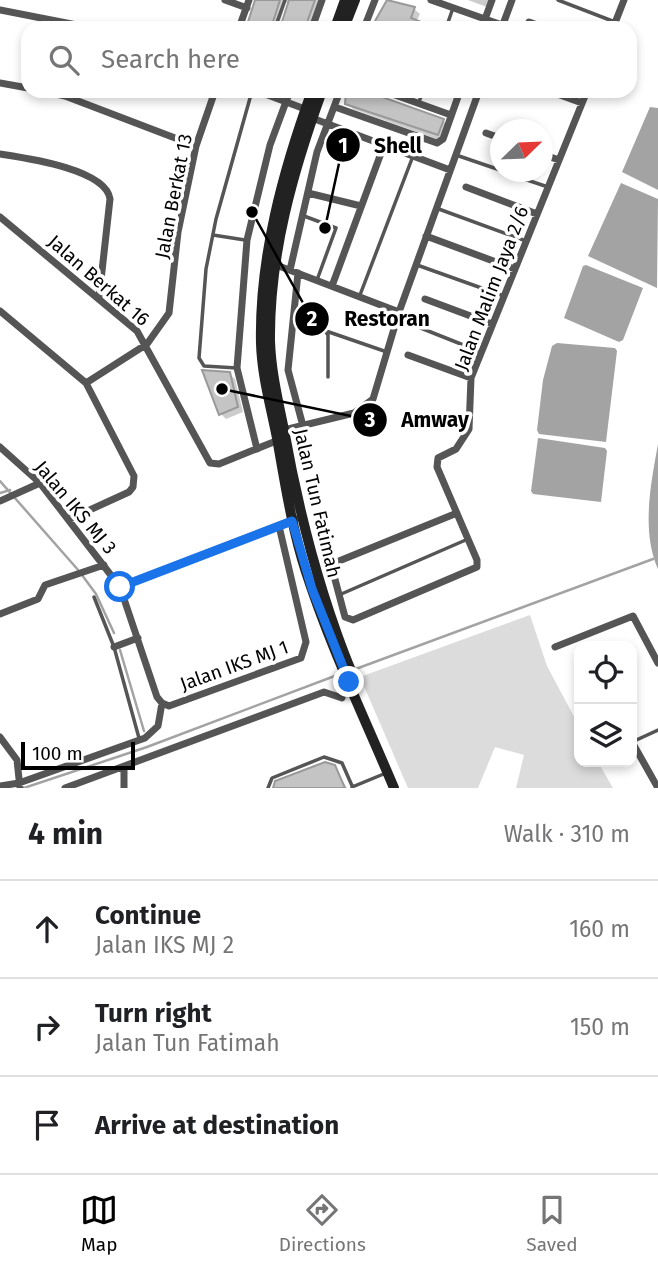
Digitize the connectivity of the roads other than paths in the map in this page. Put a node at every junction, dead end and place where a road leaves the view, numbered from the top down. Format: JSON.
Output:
{"nodes":[{"id":1,"x":225,"y":0,"type":"edge"},
{"id":2,"x":285,"y":0,"type":"edge"},
{"id":3,"x":322,"y":0,"type":"edge"},
{"id":4,"x":345,"y":0,"type":"edge"},
{"id":5,"x":355,"y":0,"type":"edge"},
{"id":6,"x":375,"y":0,"type":"edge"},
{"id":7,"x":431,"y":0,"type":"edge"},
{"id":8,"x":492,"y":0,"type":"edge"},
{"id":9,"x":512,"y":0,"type":"edge"},
{"id":10,"x":558,"y":0,"type":"edge"},
{"id":11,"x":624,"y":0,"type":"edge"},
{"id":12,"x":248,"y":4,"type":"edge"},
{"id":13,"x":453,"y":8,"type":"junction"},
{"id":14,"x":0,"y":10,"type":"edge"},
{"id":15,"x":485,"y":19,"type":"junction"},
{"id":16,"x":56,"y":21,"type":"edge"},
{"id":17,"x":242,"y":21,"type":"edge"},
{"id":18,"x":278,"y":21,"type":"edge"},
{"id":19,"x":314,"y":21,"type":"edge"},
{"id":20,"x":338,"y":21,"type":"edge"},
{"id":21,"x":347,"y":21,"type":"edge"},
{"id":22,"x":367,"y":21,"type":"edge"},
{"id":23,"x":448,"y":21,"type":"edge"},
{"id":24,"x":489,"y":21,"type":"edge"},
{"id":25,"x":504,"y":21,"type":"edge"},
{"id":26,"x":605,"y":21,"type":"edge"},
{"id":27,"x":616,"y":21,"type":"edge"},
{"id":28,"x":0,"y":83,"type":"edge"},
{"id":29,"x":21,"y":87,"type":"edge"},
{"id":30,"x":70,"y":98,"type":"edge"},
{"id":31,"x":213,"y":98,"type":"edge"},
{"id":32,"x":252,"y":98,"type":"edge"},
{"id":33,"x":273,"y":98,"type":"edge"},
{"id":34,"x":288,"y":98,"type":"edge"},
{"id":35,"x":311,"y":98,"type":"edge"},
{"id":36,"x":317,"y":98,"type":"edge"},
{"id":37,"x":338,"y":98,"type":"edge"},
{"id":38,"x":404,"y":98,"type":"edge"},
{"id":39,"x":420,"y":98,"type":"edge"},
{"id":40,"x":457,"y":98,"type":"edge"},
{"id":41,"x":476,"y":98,"type":"edge"},
{"id":42,"x":568,"y":98,"type":"edge"},
{"id":43,"x":584,"y":98,"type":"edge"},
{"id":44,"x":286,"y":103,"type":"junction"},
{"id":45,"x":418,"y":103,"type":"junction"},
{"id":46,"x":582,"y":103,"type":"junction"},
{"id":47,"x":335,"y":107,"type":"junction"},
{"id":48,"x":308,"y":114,"type":"junction"},
{"id":49,"x":451,"y":115,"type":"junction"},
{"id":50,"x":328,"y":124,"type":"junction"},
{"id":51,"x":486,"y":133,"type":"dead end"},
{"id":52,"x":490,"y":134,"type":"edge"},
{"id":53,"x":384,"y":145,"type":"junction"},
{"id":54,"x":196,"y":146,"type":"junction"},
{"id":55,"x":0,"y":154,"type":"edge"},
{"id":56,"x":456,"y":155,"type":"junction"},
{"id":57,"x":413,"y":156,"type":"junction"},
{"id":58,"x":553,"y":158,"type":"edge"},
{"id":59,"x":559,"y":160,"type":"junction"},
{"id":60,"x":490,"y":167,"type":"edge"},
{"id":61,"x":450,"y":170,"type":"junction"},
{"id":62,"x":534,"y":182,"type":"edge"},
{"id":63,"x":466,"y":187,"type":"dead end"},
{"id":64,"x":548,"y":187,"type":"junction"},
{"id":65,"x":308,"y":193,"type":"junction"},
{"id":66,"x":288,"y":203,"type":"junction"},
{"id":67,"x":361,"y":206,"type":"junction"},
{"id":68,"x":304,"y":207,"type":"junction"},
{"id":69,"x":436,"y":208,"type":"junction"},
{"id":70,"x":537,"y":214,"type":"junction"},
{"id":71,"x":0,"y":216,"type":"edge"},
{"id":72,"x":302,"y":216,"type":"junction"},
{"id":73,"x":212,"y":235,"type":"junction"},
{"id":74,"x":426,"y":236,"type":"junction"},
{"id":75,"x":247,"y":240,"type":"junction"},
{"id":76,"x":526,"y":241,"type":"junction"},
{"id":77,"x":272,"y":263,"type":"junction"},
{"id":78,"x":416,"y":264,"type":"junction"},
{"id":79,"x":515,"y":269,"type":"junction"},
{"id":80,"x":294,"y":271,"type":"junction"},
{"id":81,"x":317,"y":280,"type":"junction"},
{"id":82,"x":332,"y":286,"type":"junction"},
{"id":83,"x":359,"y":296,"type":"junction"},
{"id":84,"x":504,"y":296,"type":"junction"},
{"id":85,"x":99,"y":298,"type":"junction"},
{"id":86,"x":425,"y":299,"type":"dead end"},
{"id":87,"x":0,"y":311,"type":"edge"},
{"id":88,"x":398,"y":315,"type":"junction"},
{"id":89,"x":293,"y":322,"type":"junction"},
{"id":90,"x":492,"y":324,"type":"junction"},
{"id":91,"x":325,"y":331,"type":"junction"},
{"id":92,"x":147,"y":344,"type":"junction"},
{"id":93,"x":387,"y":352,"type":"junction"},
{"id":94,"x":481,"y":352,"type":"junction"},
{"id":95,"x":408,"y":355,"type":"dead end"},
{"id":96,"x":237,"y":368,"type":"junction"},
{"id":97,"x":328,"y":377,"type":"dead end"},
{"id":98,"x":471,"y":377,"type":"junction"},
{"id":99,"x":86,"y":383,"type":"junction"},
{"id":100,"x":303,"y":425,"type":"junction"},
{"id":101,"x":282,"y":436,"type":"junction"},
{"id":102,"x":0,"y":447,"type":"edge"},
{"id":103,"x":257,"y":449,"type":"junction"},
{"id":104,"x":40,"y":483,"type":"junction"},
{"id":105,"x":0,"y":501,"type":"edge"},
{"id":106,"x":457,"y":513,"type":"junction"},
{"id":107,"x":71,"y":519,"type":"junction"},
{"id":108,"x":296,"y":519,"type":"junction"},
{"id":109,"x":279,"y":526,"type":"junction"},
{"id":110,"x":468,"y":539,"type":"junction"},
{"id":111,"x":104,"y":565,"type":"junction"},
{"id":112,"x":120,"y":587,"type":"junction"},
{"id":113,"x":339,"y":595,"type":"junction"},
{"id":114,"x":94,"y":597,"type":"dead end"},
{"id":115,"x":0,"y":614,"type":"edge"},
{"id":116,"x":138,"y":638,"type":"junction"},
{"id":117,"x":576,"y":638,"type":"junction"},
{"id":118,"x":578,"y":641,"type":"edge"},
{"id":119,"x":114,"y":647,"type":"junction"},
{"id":120,"x":555,"y":647,"type":"dead end"},
{"id":121,"x":658,"y":663,"type":"edge"},
{"id":122,"x":352,"y":681,"type":"junction"},
{"id":123,"x":342,"y":698,"type":"dead end"},
{"id":124,"x":166,"y":705,"type":"junction"},
{"id":125,"x":658,"y":730,"type":"edge"},
{"id":126,"x":0,"y":737,"type":"edge"},
{"id":127,"x":140,"y":740,"type":"junction"},
{"id":128,"x":637,"y":740,"type":"edge"},
{"id":129,"x":637,"y":751,"type":"edge"},
{"id":130,"x":124,"y":766,"type":"junction"},
{"id":131,"x":387,"y":772,"type":"junction"},
{"id":132,"x":0,"y":786,"type":"edge"},
{"id":133,"x":19,"y":786,"type":"edge"},
{"id":134,"x":353,"y":787,"type":"edge"},
{"id":135,"x":65,"y":788,"type":"edge"},
{"id":136,"x":124,"y":788,"type":"edge"},
{"id":137,"x":268,"y":788,"type":"edge"},
{"id":138,"x":394,"y":788,"type":"edge"},
{"id":139,"x":401,"y":788,"type":"edge"},
{"id":140,"x":658,"y":788,"type":"edge"}],
"edges":[{"from":1,"to":12,"type":"street"},
{"from":2,"to":18,"type":"lane"},
{"from":3,"to":19,"type":"street"},
{"from":4,"to":20,"type":"main road"},
{"from":5,"to":21,"type":"main road"},
{"from":6,"to":22,"type":"street"},
{"from":7,"to":13,"type":"street"},
{"from":8,"to":15,"type":"street"},
{"from":9,"to":25,"type":"street"},
{"from":10,"to":26,"type":"lane"},
{"from":11,"to":27,"type":"street"},
{"from":12,"to":17,"type":"street"},
{"from":13,"to":15,"type":"street"},
{"from":13,"to":23,"type":"lane"},
{"from":14,"to":16,"type":"street"},
{"from":15,"to":24,"type":"street"},
{"from":28,"to":29,"type":"street"},
{"from":30,"to":54,"type":"street"},
{"from":31,"to":54,"type":"street","name":"Jalan Berkat 13"},
{"from":32,"to":73,"type":"lane"},
{"from":33,"to":44,"type":"street"},
{"from":34,"to":44,"type":"street"},
{"from":35,"to":48,"type":"main road","name":"Jalan Tun Fatimah"},
{"from":36,"to":48,"type":"main road","name":"Jalan Tun Fatimah"},
{"from":37,"to":47,"type":"street"},
{"from":38,"to":45,"type":"street"},
{"from":39,"to":45,"type":"lane"},
{"from":40,"to":49,"type":"street"},
{"from":41,"to":56,"type":"street"},
{"from":42,"to":46,"type":"street"},
{"from":43,"to":46,"type":"street","name":"Jalan Malim Jaya 2/6"},
{"from":44,"to":48,"type":"street"},
{"from":44,"to":75,"type":"street"},
{"from":45,"to":49,"type":"street"},
{"from":46,"to":59,"type":"street","name":"Jalan Malim Jaya 2/6"},
{"from":47,"to":49,"type":"street"},
{"from":47,"to":50,"type":"street"},
{"from":48,"to":50,"type":"street"},
{"from":48,"to":66,"type":"main road","name":"Jalan Tun Fatimah"},
{"from":48,"to":77,"type":"main road","name":"Jalan Tun Fatimah"},
{"from":50,"to":53,"type":"street"},
{"from":50,"to":65,"type":"street"},
{"from":51,"to":52,"type":"street"},
{"from":53,"to":57,"type":"street"},
{"from":53,"to":67,"type":"street"},
{"from":54,"to":92,"type":"street","name":"Jalan Berkat 13"},
{"from":55,"to":85,"type":"street"},
{"from":56,"to":60,"type":"lane"},
{"from":56,"to":61,"type":"street"},
{"from":57,"to":61,"type":"street"},
{"from":57,"to":83,"type":"lane"},
{"from":58,"to":59,"type":"street"},
{"from":59,"to":64,"type":"street","name":"Jalan Malim Jaya 2/6"},
{"from":61,"to":69,"type":"street"},
{"from":62,"to":64,"type":"lane"},
{"from":63,"to":70,"type":"street"},
{"from":64,"to":70,"type":"street","name":"Jalan Malim Jaya 2/6"},
{"from":65,"to":67,"type":"street"},
{"from":65,"to":68,"type":"street"},
{"from":66,"to":68,"type":"street"},
{"from":66,"to":77,"type":"main road","name":"Jalan Tun Fatimah"},
{"from":67,"to":82,"type":"street"},
{"from":68,"to":72,"type":"street"},
{"from":69,"to":74,"type":"street"},
{"from":69,"to":76,"type":"lane"},
{"from":70,"to":76,"type":"street","name":"Jalan Malim Jaya 2/6"},
{"from":71,"to":85,"type":"street","name":"Jalan Berkat 16"},
{"from":72,"to":80,"type":"street"},
{"from":72,"to":81,"type":"lane"},
{"from":73,"to":75,"type":"lane"},
{"from":73,"to":96,"type":"lane"},
{"from":74,"to":78,"type":"street"},
{"from":74,"to":79,"type":"street"},
{"from":75,"to":96,"type":"street"},
{"from":76,"to":79,"type":"street","name":"Jalan Malim Jaya 2/6"},
{"from":77,"to":80,"type":"street"},
{"from":77,"to":101,"type":"main road","name":"Jalan Tun Fatimah"},
{"from":78,"to":84,"type":"lane"},
{"from":78,"to":88,"type":"street"},
{"from":79,"to":84,"type":"street","name":"Jalan Malim Jaya 2/6"},
{"from":80,"to":81,"type":"street"},
{"from":80,"to":89,"type":"street"},
{"from":81,"to":82,"type":"street"},
{"from":82,"to":83,"type":"street"},
{"from":83,"to":88,"type":"street"},
{"from":84,"to":90,"type":"street","name":"Jalan Malim Jaya 2/6"},
{"from":85,"to":92,"type":"street","name":"Jalan Berkat 16"},
{"from":86,"to":90,"type":"street"},
{"from":87,"to":99,"type":"street"},
{"from":88,"to":93,"type":"street"},
{"from":88,"to":94,"type":"lane"},
{"from":89,"to":91,"type":"lane"},
{"from":89,"to":100,"type":"street"},
{"from":90,"to":94,"type":"street","name":"Jalan Malim Jaya 2/6"},
{"from":91,"to":93,"type":"lane"},
{"from":91,"to":97,"type":"lane"},
{"from":92,"to":99,"type":"street"},
{"from":92,"to":103,"type":"street","name":"Jalan Berkat 16"},
{"from":93,"to":100,"type":"street","name":"Jalan Berkat 16"},
{"from":94,"to":98,"type":"street","name":"Jalan Malim Jaya 2/6"},
{"from":95,"to":98,"type":"street"},
{"from":96,"to":103,"type":"street"},
{"from":98,"to":106,"type":"street","name":"Jalan Malim Jaya 2/6"},
{"from":99,"to":107,"type":"street"},
{"from":100,"to":101,"type":"street","name":"Jalan Berkat 16"},
{"from":101,"to":103,"type":"street","name":"Jalan Berkat 16"},
{"from":101,"to":108,"type":"main road","name":"Jalan Tun Fatimah"},
{"from":102,"to":104,"type":"street","name":"Jalan IKS MJ 3"},
{"from":104,"to":105,"type":"street"},
{"from":104,"to":107,"type":"street","name":"Jalan IKS MJ 3"},
{"from":106,"to":110,"type":"street","name":"Jalan Malim Jaya 2/6"},
{"from":106,"to":113,"type":"street"},
{"from":107,"to":111,"type":"street","name":"Jalan IKS MJ 3"},
{"from":108,"to":109,"type":"street"},
{"from":108,"to":122,"type":"main road","name":"Jalan Tun Fatimah"},
{"from":109,"to":112,"type":"street"},
{"from":109,"to":124,"type":"street","name":"Jalan IKS MJ 1"},
{"from":110,"to":113,"type":"lane"},
{"from":110,"to":113,"type":"street","name":"Jalan Malim Jaya 2/6"},
{"from":111,"to":112,"type":"street","name":"Jalan IKS MJ 3"},
{"from":111,"to":115,"type":"street"},
{"from":112,"to":116,"type":"street","name":"Jalan IKS MJ 3"},
{"from":114,"to":119,"type":"lane"},
{"from":116,"to":119,"type":"street"},
{"from":116,"to":124,"type":"street","name":"Jalan IKS MJ 3"},
{"from":117,"to":118,"type":"street"},
{"from":117,"to":120,"type":"street"},
{"from":117,"to":121,"type":"street"},
{"from":119,"to":127,"type":"lane"},
{"from":122,"to":131,"type":"main road","name":"Jalan Tun Fatimah"},
{"from":122,"to":139,"type":"main road","name":"Jalan Tun Fatimah"},
{"from":123,"to":130,"type":"street"},
{"from":124,"to":127,"type":"street"},
{"from":125,"to":128,"type":"lane"},
{"from":126,"to":133,"type":"street"},
{"from":127,"to":133,"type":"street"},
{"from":129,"to":140,"type":"street"},
{"from":130,"to":135,"type":"street"},
{"from":130,"to":136,"type":"street"},
{"from":131,"to":134,"type":"lane"},
{"from":131,"to":138,"type":"main road","name":"Jalan Tun Fatimah"},
{"from":132,"to":133,"type":"street"},
{"from":134,"to":137,"type":"lane"}]}
